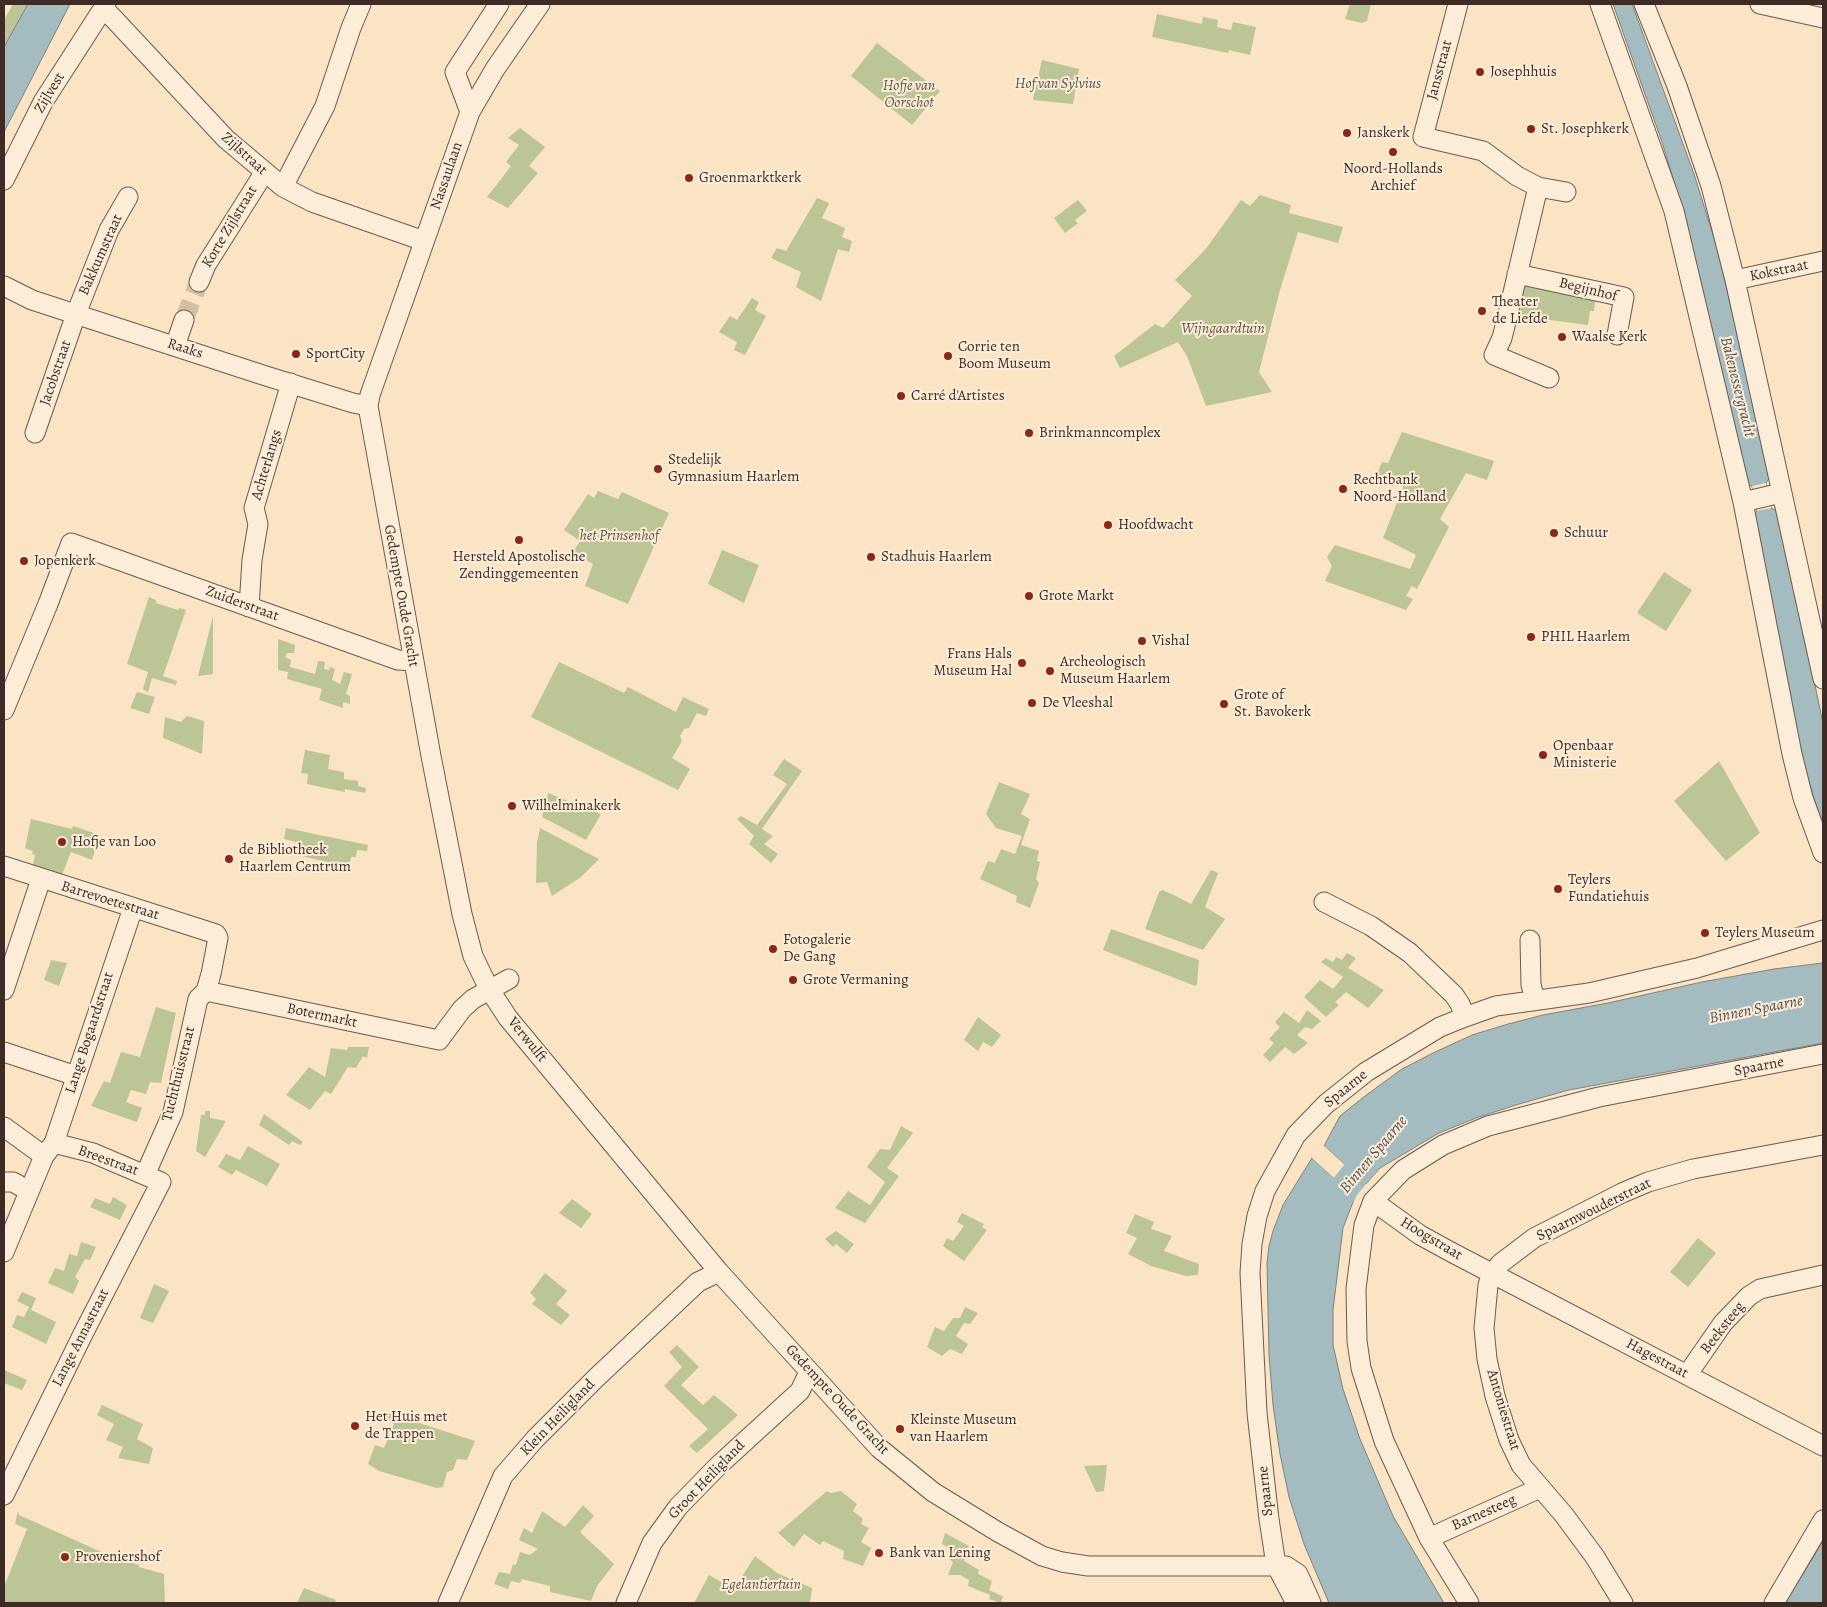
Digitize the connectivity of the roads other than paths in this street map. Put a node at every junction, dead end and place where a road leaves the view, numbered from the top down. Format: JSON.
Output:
{"nodes":[{"id":1,"x":361,"y":4,"type":"edge"},
{"id":2,"x":499,"y":4,"type":"edge"},
{"id":3,"x":540,"y":4,"type":"edge"},
{"id":4,"x":1458,"y":4,"type":"edge"},
{"id":5,"x":1600,"y":4,"type":"edge"},
{"id":6,"x":1644,"y":4,"type":"edge"},
{"id":7,"x":1760,"y":4,"type":"edge"},
{"id":8,"x":104,"y":6,"type":"edge"},
{"id":9,"x":1823,"y":18,"type":"edge"},
{"id":10,"x":470,"y":112,"type":"junction"},
{"id":11,"x":264,"y":172,"type":"junction"},
{"id":12,"x":4,"y":180,"type":"edge"},
{"id":13,"x":283,"y":187,"type":"junction"},
{"id":14,"x":1538,"y":187,"type":"junction"},
{"id":15,"x":1566,"y":192,"type":"dead end"},
{"id":16,"x":128,"y":197,"type":"dead end"},
{"id":17,"x":424,"y":241,"type":"junction"},
{"id":18,"x":1823,"y":261,"type":"edge"},
{"id":19,"x":1517,"y":274,"type":"junction"},
{"id":20,"x":1735,"y":280,"type":"junction"},
{"id":21,"x":199,"y":282,"type":"tunnel mouth"},
{"id":22,"x":4,"y":286,"type":"edge"},
{"id":23,"x":76,"y":314,"type":"junction"},
{"id":24,"x":184,"y":320,"type":"tunnel mouth"},
{"id":25,"x":1617,"y":335,"type":"dead end"},
{"id":26,"x":175,"y":346,"type":"junction"},
{"id":27,"x":1549,"y":378,"type":"dead end"},
{"id":28,"x":291,"y":384,"type":"junction"},
{"id":29,"x":368,"y":406,"type":"junction"},
{"id":30,"x":35,"y":433,"type":"dead end"},
{"id":31,"x":1762,"y":497,"type":"junction"},
{"id":32,"x":249,"y":607,"type":"junction"},
{"id":33,"x":413,"y":661,"type":"junction"},
{"id":34,"x":1823,"y":679,"type":"edge"},
{"id":35,"x":4,"y":710,"type":"edge"},
{"id":36,"x":1823,"y":852,"type":"edge"},
{"id":37,"x":4,"y":866,"type":"edge"},
{"id":38,"x":41,"y":879,"type":"junction"},
{"id":39,"x":1324,"y":902,"type":"dead end"},
{"id":40,"x":133,"y":908,"type":"junction"},
{"id":41,"x":1823,"y":930,"type":"edge"},
{"id":42,"x":216,"y":934,"type":"joint"},
{"id":43,"x":1530,"y":940,"type":"dead end"},
{"id":44,"x":473,"y":956,"type":"joint"},
{"id":45,"x":509,"y":979,"type":"dead end"},
{"id":46,"x":208,"y":983,"type":"junction"},
{"id":47,"x":489,"y":989,"type":"junction"},
{"id":48,"x":4,"y":990,"type":"edge"},
{"id":49,"x":1535,"y":999,"type":"junction"},
{"id":50,"x":1465,"y":1017,"type":"junction"},
{"id":51,"x":4,"y":1052,"type":"edge"},
{"id":52,"x":1823,"y":1054,"type":"edge"},
{"id":53,"x":76,"y":1076,"type":"junction"},
{"id":54,"x":591,"y":1118,"type":"joint"},
{"id":55,"x":4,"y":1127,"type":"edge"},
{"id":56,"x":1823,"y":1145,"type":"edge"},
{"id":57,"x":49,"y":1149,"type":"junction"},
{"id":58,"x":153,"y":1178,"type":"junction"},
{"id":59,"x":4,"y":1182,"type":"edge"},
{"id":60,"x":29,"y":1191,"type":"junction"},
{"id":61,"x":1373,"y":1201,"type":"junction"},
{"id":62,"x":4,"y":1252,"type":"edge"},
{"id":63,"x":719,"y":1272,"type":"junction"},
{"id":64,"x":1492,"y":1273,"type":"junction"},
{"id":65,"x":1823,"y":1275,"type":"edge"},
{"id":66,"x":809,"y":1372,"type":"junction"},
{"id":67,"x":1688,"y":1375,"type":"junction"},
{"id":68,"x":1823,"y":1446,"type":"edge"},
{"id":69,"x":10,"y":1465,"type":"edge"},
{"id":70,"x":1540,"y":1488,"type":"junction"},
{"id":71,"x":4,"y":1495,"type":"edge"},
{"id":72,"x":1823,"y":1520,"type":"edge"},
{"id":73,"x":1429,"y":1538,"type":"junction"},
{"id":74,"x":1276,"y":1565,"type":"junction"},
{"id":75,"x":448,"y":1603,"type":"edge"},
{"id":76,"x":626,"y":1603,"type":"edge"},
{"id":77,"x":1296,"y":1603,"type":"edge"},
{"id":78,"x":1310,"y":1603,"type":"edge"},
{"id":79,"x":1469,"y":1603,"type":"edge"},
{"id":80,"x":1623,"y":1603,"type":"edge"},
{"id":81,"x":1774,"y":1603,"type":"edge"}],
"edges":[{"from":1,"to":13,"type":"street"},
{"from":2,"to":10,"type":"street"},
{"from":3,"to":10,"type":"street","name":"Nassaulaan"},
{"from":4,"to":14,"type":"street","name":"Jansstraat"},
{"from":5,"to":31,"type":"street"},
{"from":6,"to":20,"type":"street"},
{"from":7,"to":9,"type":"street"},
{"from":8,"to":11,"type":"street","name":"Zijlstraat"},
{"from":8,"to":12,"type":"street","name":"Zijlvest"},
{"from":10,"to":17,"type":"street","name":"Nassaulaan"},
{"from":11,"to":13,"type":"street","name":"Zijlstraat"},
{"from":11,"to":21,"type":"street","name":"Korte Zijlstraat"},
{"from":13,"to":17,"type":"street","name":"Zijlstraat"},
{"from":14,"to":15,"type":"street"},
{"from":14,"to":19,"type":"street"},
{"from":16,"to":23,"type":"street","name":"Bakkumstraat"},
{"from":17,"to":29,"type":"street","name":"Gedempte Oude Gracht"},
{"from":18,"to":20,"type":"street","name":"Kokstraat"},
{"from":19,"to":25,"type":"street","name":"Begijnhof"},
{"from":19,"to":27,"type":"street"},
{"from":20,"to":31,"type":"street"},
{"from":22,"to":23,"type":"street","name":"Raaks"},
{"from":23,"to":26,"type":"street","name":"Raaks"},
{"from":23,"to":30,"type":"street","name":"Jacobstraat"},
{"from":24,"to":26,"type":"street"},
{"from":26,"to":28,"type":"street","name":"Raaks"},
{"from":28,"to":29,"type":"street","name":"Raaks"},
{"from":28,"to":32,"type":"street","name":"Achterlangs"},
{"from":29,"to":33,"type":"street","name":"Gedempte Oude Gracht"},
{"from":31,"to":34,"type":"street"},
{"from":31,"to":36,"type":"street"},
{"from":32,"to":33,"type":"street","name":"Zuiderstraat"},
{"from":32,"to":35,"type":"street","name":"Zuiderstraat"},
{"from":33,"to":44,"type":"street","name":"Gedempte Oude Gracht"},
{"from":37,"to":38,"type":"street","name":"Barrevoetestraat"},
{"from":38,"to":40,"type":"street","name":"Barrevoetestraat"},
{"from":38,"to":48,"type":"street"},
{"from":39,"to":50,"type":"street"},
{"from":40,"to":42,"type":"street","name":"Barrevoetestraat"},
{"from":40,"to":53,"type":"street","name":"Lange Bogaardstraat"},
{"from":41,"to":49,"type":"street","name":"Spaarne"},
{"from":42,"to":46,"type":"street","name":"Tuchthuisstraat"},
{"from":43,"to":49,"type":"street"},
{"from":44,"to":47,"type":"street","name":"Verwulft"},
{"from":45,"to":47,"type":"street"},
{"from":46,"to":47,"type":"street","name":"Botermarkt"},
{"from":46,"to":58,"type":"street","name":"Tuchthuisstraat"},
{"from":47,"to":54,"type":"street","name":"Verwulft"},
{"from":49,"to":50,"type":"street","name":"Spaarne"},
{"from":50,"to":74,"type":"street","name":"Spaarne"},
{"from":51,"to":53,"type":"street"},
{"from":52,"to":61,"type":"street","name":"Spaarne"},
{"from":53,"to":57,"type":"street","name":"Lange Bogaardstraat"},
{"from":54,"to":63,"type":"street","name":"Gedempte Oude Gracht"},
{"from":55,"to":57,"type":"street"},
{"from":56,"to":64,"type":"street","name":"Spaarnwouderstraat"},
{"from":57,"to":58,"type":"street","name":"Breestraat"},
{"from":57,"to":60,"type":"street","name":"Lange Bogaardstraat"},
{"from":58,"to":69,"type":"street","name":"Lange Annastraat"},
{"from":59,"to":60,"type":"street"},
{"from":60,"to":62,"type":"street","name":"Lange Bogaardstraat"},
{"from":61,"to":64,"type":"street","name":"Hoogstraat"},
{"from":61,"to":73,"type":"street","name":"Spaarne"},
{"from":63,"to":66,"type":"street","name":"Gedempte Oude Gracht"},
{"from":63,"to":75,"type":"street","name":"Klein Heiligland"},
{"from":64,"to":67,"type":"street","name":"Hagestraat"},
{"from":64,"to":70,"type":"street","name":"Antoniestraat"},
{"from":65,"to":67,"type":"street","name":"Beeksteeg"},
{"from":66,"to":74,"type":"street","name":"Gedempte Oude Gracht"},
{"from":66,"to":76,"type":"street","name":"Groot Heiligland"},
{"from":67,"to":68,"type":"street","name":"Hagestraat"},
{"from":69,"to":71,"type":"street","name":"Lange Annastraat"},
{"from":70,"to":73,"type":"street","name":"Barnesteeg"},
{"from":70,"to":80,"type":"street","name":"Antoniestraat"},
{"from":72,"to":81,"type":"street"},
{"from":73,"to":79,"type":"street","name":"Spaarne"},
{"from":74,"to":77,"type":"street","name":"Spaarne"},
{"from":74,"to":78,"type":"street"}]}
